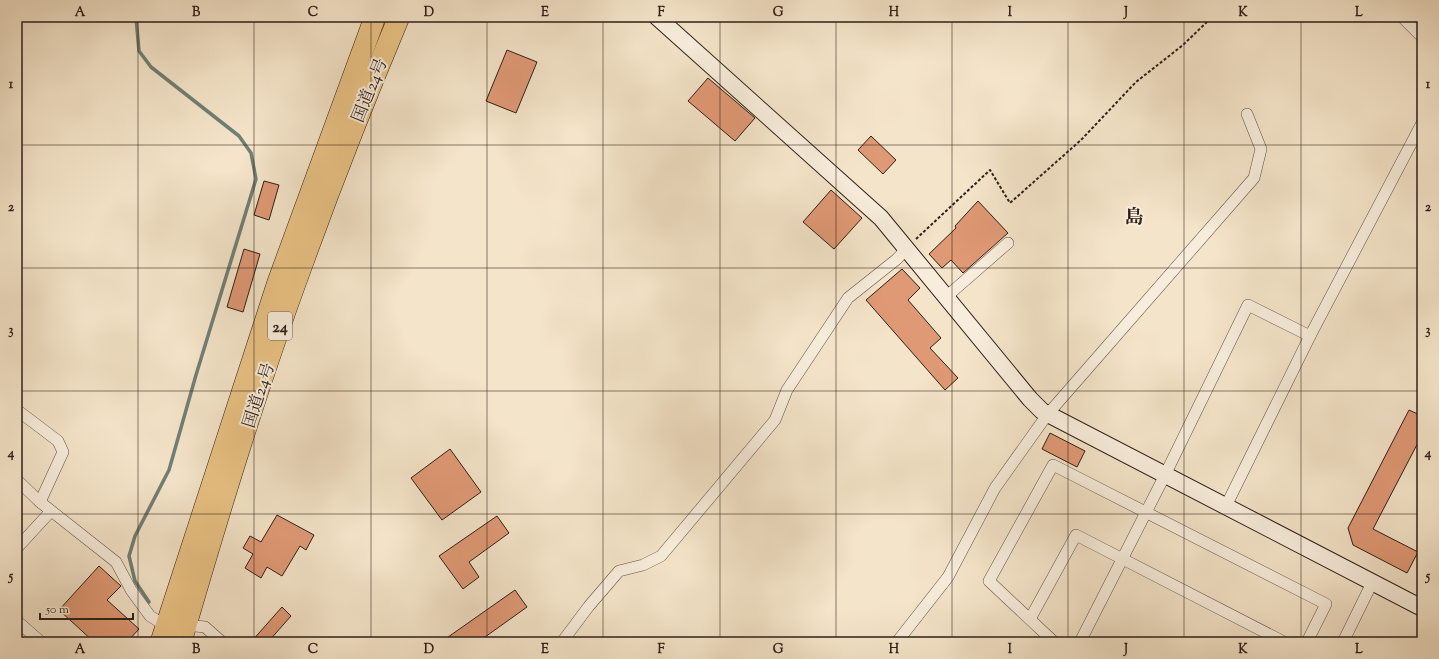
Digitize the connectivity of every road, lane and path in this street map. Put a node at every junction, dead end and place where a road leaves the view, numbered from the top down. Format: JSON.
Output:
{"nodes":[{"id":1,"x":375,"y":17,"type":"edge"},
{"id":2,"x":399,"y":17,"type":"edge"},
{"id":3,"x":657,"y":17,"type":"edge"},
{"id":4,"x":1212,"y":17,"type":"edge"},
{"id":5,"x":1402,"y":17,"type":"edge"},
{"id":6,"x":1422,"y":37,"type":"edge"},
{"id":7,"x":1247,"y":114,"type":"dead end"},
{"id":8,"x":1422,"y":123,"type":"edge"},
{"id":9,"x":1008,"y":243,"type":"dead end"},
{"id":10,"x":906,"y":248,"type":"junction"},
{"id":11,"x":946,"y":296,"type":"junction"},
{"id":12,"x":1310,"y":336,"type":"junction"},
{"id":13,"x":17,"y":410,"type":"edge"},
{"id":14,"x":1047,"y":415,"type":"junction"},
{"id":15,"x":1166,"y":475,"type":"junction"},
{"id":16,"x":17,"y":480,"type":"edge"},
{"id":17,"x":40,"y":502,"type":"junction"},
{"id":18,"x":1226,"y":506,"type":"junction"},
{"id":19,"x":51,"y":511,"type":"junction"},
{"id":20,"x":1147,"y":512,"type":"junction"},
{"id":21,"x":17,"y":548,"type":"edge"},
{"id":22,"x":1123,"y":560,"type":"junction"},
{"id":23,"x":1372,"y":583,"type":"junction"},
{"id":24,"x":1422,"y":608,"type":"edge"},
{"id":25,"x":1030,"y":619,"type":"junction"},
{"id":26,"x":17,"y":621,"type":"edge"},
{"id":27,"x":173,"y":634,"type":"edge"},
{"id":28,"x":41,"y":642,"type":"edge"},
{"id":29,"x":222,"y":642,"type":"edge"},
{"id":30,"x":562,"y":642,"type":"edge"},
{"id":31,"x":897,"y":642,"type":"edge"},
{"id":32,"x":1054,"y":642,"type":"edge"},
{"id":33,"x":1080,"y":642,"type":"edge"},
{"id":34,"x":1284,"y":642,"type":"edge"},
{"id":35,"x":1307,"y":642,"type":"edge"},
{"id":36,"x":1343,"y":642,"type":"edge"}],
"edges":[{"from":1,"to":27,"type":"highway","name":"国道24号","number":"24"},
{"from":2,"to":27,"type":"highway","name":"国道24号","number":"24"},
{"from":3,"to":10,"type":"street"},
{"from":4,"to":10,"type":"path"},
{"from":5,"to":6,"type":"street"},
{"from":7,"to":14,"type":"street"},
{"from":8,"to":12,"type":"street"},
{"from":9,"to":11,"type":"street"},
{"from":10,"to":11,"type":"street"},
{"from":10,"to":30,"type":"street"},
{"from":11,"to":14,"type":"street"},
{"from":12,"to":15,"type":"street"},
{"from":12,"to":18,"type":"street"},
{"from":13,"to":17,"type":"street"},
{"from":14,"to":15,"type":"street"},
{"from":14,"to":31,"type":"street"},
{"from":15,"to":18,"type":"street"},
{"from":15,"to":20,"type":"street"},
{"from":16,"to":17,"type":"street"},
{"from":17,"to":19,"type":"street"},
{"from":18,"to":23,"type":"street"},
{"from":19,"to":21,"type":"street"},
{"from":19,"to":27,"type":"street"},
{"from":20,"to":22,"type":"street"},
{"from":20,"to":25,"type":"street"},
{"from":20,"to":35,"type":"street"},
{"from":22,"to":25,"type":"street"},
{"from":22,"to":33,"type":"street"},
{"from":22,"to":34,"type":"street"},
{"from":23,"to":24,"type":"street"},
{"from":23,"to":36,"type":"street"},
{"from":25,"to":32,"type":"street"},
{"from":26,"to":28,"type":"street"},
{"from":27,"to":29,"type":"street"}]}
